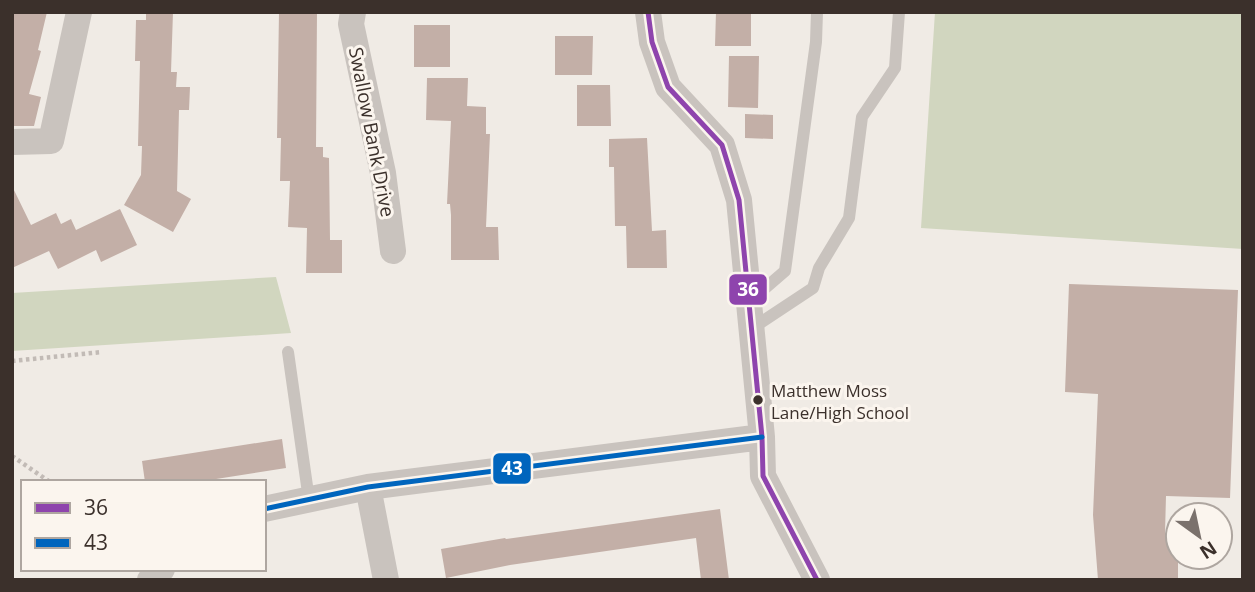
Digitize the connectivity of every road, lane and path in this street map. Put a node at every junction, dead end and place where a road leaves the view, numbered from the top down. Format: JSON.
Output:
{"nodes":[{"id":1,"x":79,"y":12,"type":"edge"},
{"id":2,"x":353,"y":12,"type":"edge"},
{"id":3,"x":648,"y":12,"type":"edge"},
{"id":4,"x":817,"y":12,"type":"edge"},
{"id":5,"x":899,"y":12,"type":"edge"},
{"id":6,"x":12,"y":142,"type":"edge"},
{"id":7,"x":393,"y":251,"type":"dead end"},
{"id":8,"x":750,"y":316,"type":"junction"},
{"id":9,"x":102,"y":352,"type":"dead end"},
{"id":10,"x":288,"y":352,"type":"dead end"},
{"id":11,"x":12,"y":361,"type":"edge"},
{"id":12,"x":762,"y":437,"type":"junction"},
{"id":13,"x":12,"y":456,"type":"edge"},
{"id":14,"x":48,"y":480,"type":"edge"},
{"id":15,"x":368,"y":487,"type":"junction"},
{"id":16,"x":309,"y":500,"type":"junction"},
{"id":17,"x":266,"y":509,"type":"edge"},
{"id":18,"x":386,"y":580,"type":"edge"},
{"id":19,"x":817,"y":580,"type":"edge"}],
"edges":[{"from":1,"to":6,"type":"street"},
{"from":2,"to":7,"type":"street","name":"Swallow Bank Drive"},
{"from":3,"to":8,"type":"street"},
{"from":4,"to":8,"type":"lane"},
{"from":5,"to":8,"type":"lane"},
{"from":8,"to":12,"type":"street"},
{"from":9,"to":11,"type":"path"},
{"from":10,"to":16,"type":"lane"},
{"from":12,"to":15,"type":"street"},
{"from":12,"to":19,"type":"street"},
{"from":13,"to":14,"type":"path"},
{"from":15,"to":16,"type":"street"},
{"from":15,"to":18,"type":"street"},
{"from":16,"to":17,"type":"street"}]}
